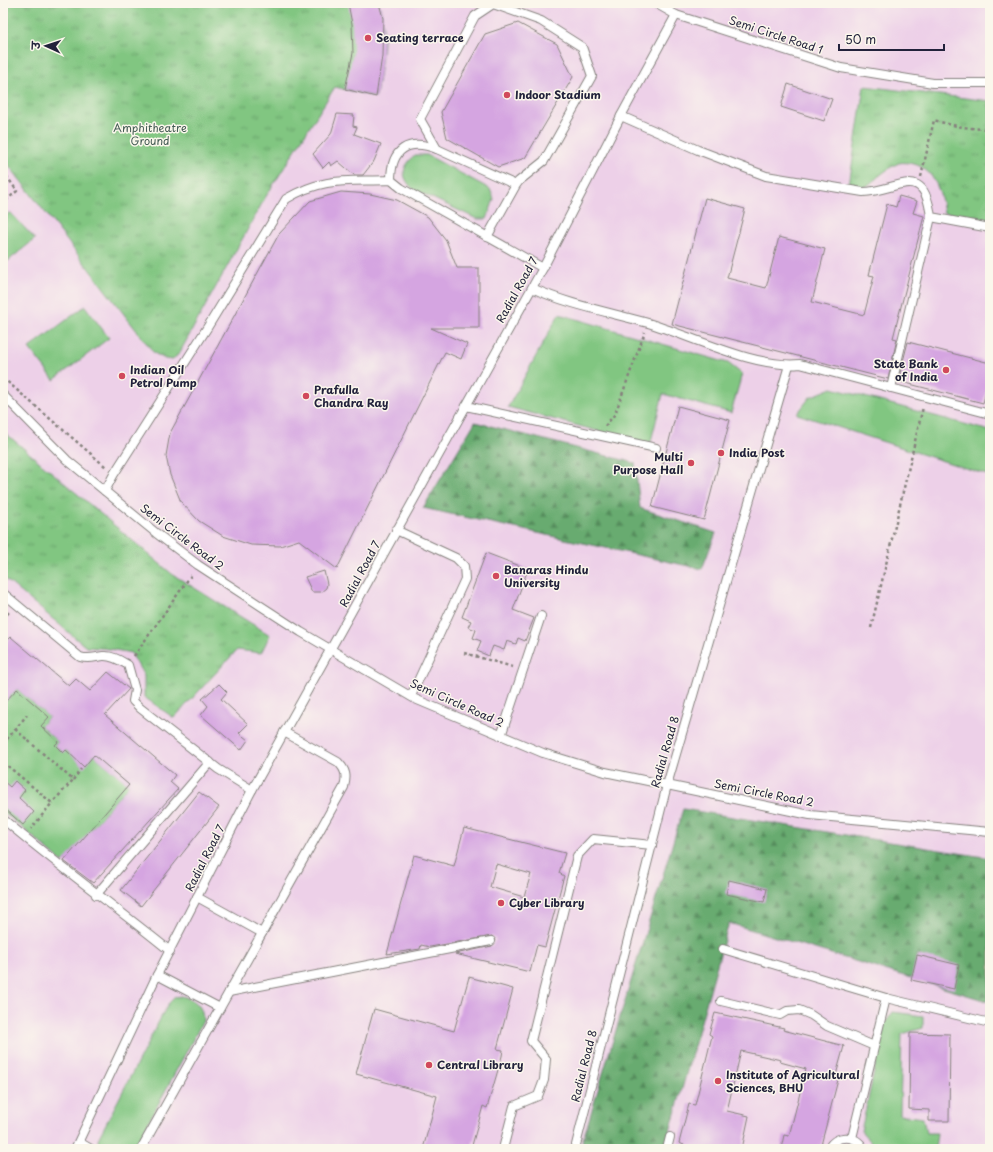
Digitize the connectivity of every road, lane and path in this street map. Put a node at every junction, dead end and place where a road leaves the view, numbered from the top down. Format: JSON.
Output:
{"nodes":[{"id":1,"x":482,"y":3,"type":"edge"},
{"id":2,"x":659,"y":4,"type":"edge"},
{"id":3,"x":676,"y":15,"type":"junction"},
{"id":4,"x":475,"y":16,"type":"junction"},
{"id":5,"x":990,"y":83,"type":"edge"},
{"id":6,"x":621,"y":116,"type":"junction"},
{"id":7,"x":990,"y":129,"type":"edge"},
{"id":8,"x":437,"y":149,"type":"junction"},
{"id":9,"x":3,"y":171,"type":"edge"},
{"id":10,"x":391,"y":180,"type":"junction"},
{"id":11,"x":516,"y":185,"type":"junction"},
{"id":12,"x":919,"y":186,"type":"junction"},
{"id":13,"x":3,"y":203,"type":"edge"},
{"id":14,"x":931,"y":217,"type":"junction"},
{"id":15,"x":990,"y":228,"type":"edge"},
{"id":16,"x":487,"y":237,"type":"junction"},
{"id":17,"x":543,"y":268,"type":"junction"},
{"id":18,"x":532,"y":288,"type":"junction"},
{"id":19,"x":649,"y":324,"type":"junction"},
{"id":20,"x":789,"y":365,"type":"junction"},
{"id":21,"x":3,"y":378,"type":"edge"},
{"id":22,"x":891,"y":388,"type":"junction"},
{"id":23,"x":3,"y":395,"type":"edge"},
{"id":24,"x":925,"y":397,"type":"junction"},
{"id":25,"x":466,"y":406,"type":"junction"},
{"id":26,"x":990,"y":414,"type":"edge"},
{"id":27,"x":598,"y":436,"type":"junction"},
{"id":28,"x":656,"y":448,"type":"dead end"},
{"id":29,"x":114,"y":474,"type":"junction"},
{"id":30,"x":105,"y":491,"type":"junction"},
{"id":31,"x":396,"y":530,"type":"junction"},
{"id":32,"x":198,"y":565,"type":"junction"},
{"id":33,"x":3,"y":593,"type":"edge"},
{"id":34,"x":541,"y":616,"type":"dead end"},
{"id":35,"x":871,"y":628,"type":"dead end"},
{"id":36,"x":332,"y":650,"type":"junction"},
{"id":37,"x":464,"y":653,"type":"dead end"},
{"id":38,"x":128,"y":665,"type":"junction"},
{"id":39,"x":523,"y":670,"type":"junction"},
{"id":40,"x":411,"y":696,"type":"junction"},
{"id":41,"x":27,"y":715,"type":"dead end"},
{"id":42,"x":15,"y":729,"type":"junction"},
{"id":43,"x":284,"y":732,"type":"junction"},
{"id":44,"x":501,"y":736,"type":"junction"},
{"id":45,"x":3,"y":744,"type":"edge"},
{"id":46,"x":3,"y":762,"type":"edge"},
{"id":47,"x":210,"y":762,"type":"junction"},
{"id":48,"x":81,"y":769,"type":"dead end"},
{"id":49,"x":73,"y":780,"type":"junction"},
{"id":50,"x":667,"y":785,"type":"junction"},
{"id":51,"x":252,"y":790,"type":"junction"},
{"id":52,"x":52,"y":803,"type":"junction"},
{"id":53,"x":3,"y":819,"type":"edge"},
{"id":54,"x":990,"y":832,"type":"edge"},
{"id":55,"x":24,"y":837,"type":"junction"},
{"id":56,"x":652,"y":845,"type":"junction"},
{"id":57,"x":96,"y":895,"type":"junction"},
{"id":58,"x":197,"y":897,"type":"junction"},
{"id":59,"x":262,"y":933,"type":"junction"},
{"id":60,"x":491,"y":941,"type":"dead end"},
{"id":61,"x":723,"y":949,"type":"dead end"},
{"id":62,"x":170,"y":951,"type":"junction"},
{"id":63,"x":156,"y":975,"type":"junction"},
{"id":64,"x":229,"y":992,"type":"junction"},
{"id":65,"x":886,"y":998,"type":"junction"},
{"id":66,"x":721,"y":1001,"type":"dead end"},
{"id":67,"x":220,"y":1008,"type":"junction"},
{"id":68,"x":990,"y":1023,"type":"edge"},
{"id":69,"x":874,"y":1046,"type":"junction"},
{"id":70,"x":670,"y":1137,"type":"dead end"},
{"id":71,"x":852,"y":1138,"type":"junction"},
{"id":72,"x":77,"y":1146,"type":"edge"},
{"id":73,"x":91,"y":1149,"type":"edge"},
{"id":74,"x":141,"y":1149,"type":"edge"},
{"id":75,"x":503,"y":1149,"type":"edge"},
{"id":76,"x":575,"y":1149,"type":"edge"},
{"id":77,"x":667,"y":1149,"type":"edge"},
{"id":78,"x":828,"y":1149,"type":"edge"},
{"id":79,"x":864,"y":1149,"type":"edge"}],
"edges":[{"from":1,"to":4,"type":"lane"},
{"from":2,"to":3,"type":"lane","name":"Semi Circle Road 1"},
{"from":3,"to":5,"type":"lane","name":"Semi Circle Road 1"},
{"from":3,"to":6,"type":"lane","name":"Radial Road 7"},
{"from":4,"to":8,"type":"lane"},
{"from":4,"to":11,"type":"lane"},
{"from":6,"to":12,"type":"lane"},
{"from":6,"to":17,"type":"lane","name":"Radial Road 7"},
{"from":7,"to":12,"type":"path"},
{"from":8,"to":10,"type":"lane"},
{"from":8,"to":11,"type":"lane"},
{"from":9,"to":13,"type":"path"},
{"from":10,"to":16,"type":"lane"},
{"from":10,"to":29,"type":"lane"},
{"from":11,"to":16,"type":"lane"},
{"from":12,"to":14,"type":"lane"},
{"from":14,"to":15,"type":"lane"},
{"from":14,"to":22,"type":"lane"},
{"from":16,"to":17,"type":"lane"},
{"from":17,"to":18,"type":"lane","name":"Radial Road 7"},
{"from":18,"to":19,"type":"lane"},
{"from":18,"to":25,"type":"lane","name":"Radial Road 7"},
{"from":19,"to":20,"type":"lane"},
{"from":19,"to":27,"type":"path"},
{"from":20,"to":22,"type":"lane"},
{"from":20,"to":50,"type":"lane","name":"Radial Road 8"},
{"from":21,"to":29,"type":"path"},
{"from":22,"to":24,"type":"lane"},
{"from":23,"to":30,"type":"lane","name":"Semi Circle Road 2"},
{"from":24,"to":26,"type":"lane"},
{"from":24,"to":35,"type":"path"},
{"from":25,"to":27,"type":"lane"},
{"from":25,"to":31,"type":"lane","name":"Radial Road 7"},
{"from":27,"to":28,"type":"lane"},
{"from":29,"to":30,"type":"lane"},
{"from":30,"to":32,"type":"lane","name":"Semi Circle Road 2"},
{"from":31,"to":36,"type":"lane","name":"Radial Road 7"},
{"from":31,"to":40,"type":"lane"},
{"from":32,"to":36,"type":"lane","name":"Semi Circle Road 2"},
{"from":32,"to":38,"type":"path"},
{"from":33,"to":38,"type":"lane"},
{"from":34,"to":39,"type":"lane"},
{"from":36,"to":40,"type":"lane","name":"Semi Circle Road 2"},
{"from":36,"to":43,"type":"lane","name":"Radial Road 7"},
{"from":37,"to":39,"type":"path"},
{"from":38,"to":47,"type":"lane"},
{"from":39,"to":44,"type":"lane"},
{"from":40,"to":44,"type":"lane","name":"Semi Circle Road 2"},
{"from":41,"to":42,"type":"path"},
{"from":42,"to":45,"type":"path"},
{"from":42,"to":49,"type":"path"},
{"from":43,"to":51,"type":"lane","name":"Radial Road 7"},
{"from":43,"to":59,"type":"lane"},
{"from":44,"to":50,"type":"lane","name":"Semi Circle Road 2"},
{"from":46,"to":52,"type":"path"},
{"from":47,"to":51,"type":"lane"},
{"from":47,"to":57,"type":"lane"},
{"from":48,"to":49,"type":"path"},
{"from":49,"to":52,"type":"path"},
{"from":50,"to":54,"type":"lane","name":"Semi Circle Road 2"},
{"from":50,"to":56,"type":"lane","name":"Radial Road 8"},
{"from":51,"to":58,"type":"lane","name":"Radial Road 7"},
{"from":52,"to":55,"type":"path"},
{"from":53,"to":55,"type":"lane"},
{"from":55,"to":57,"type":"lane"},
{"from":56,"to":75,"type":"lane"},
{"from":56,"to":76,"type":"lane","name":"Radial Road 8"},
{"from":57,"to":62,"type":"lane"},
{"from":58,"to":59,"type":"lane"},
{"from":58,"to":62,"type":"lane","name":"Radial Road 7"},
{"from":59,"to":64,"type":"lane"},
{"from":60,"to":64,"type":"lane"},
{"from":61,"to":65,"type":"lane"},
{"from":62,"to":63,"type":"lane","name":"Radial Road 7"},
{"from":63,"to":67,"type":"lane"},
{"from":63,"to":72,"type":"lane","name":"Radial Road 7"},
{"from":64,"to":67,"type":"lane"},
{"from":65,"to":68,"type":"lane"},
{"from":65,"to":69,"type":"lane"},
{"from":66,"to":69,"type":"lane"},
{"from":67,"to":74,"type":"lane"},
{"from":69,"to":71,"type":"lane"},
{"from":70,"to":77,"type":"lane"},
{"from":71,"to":78,"type":"lane"},
{"from":71,"to":79,"type":"lane"},
{"from":72,"to":73,"type":"lane"}]}
